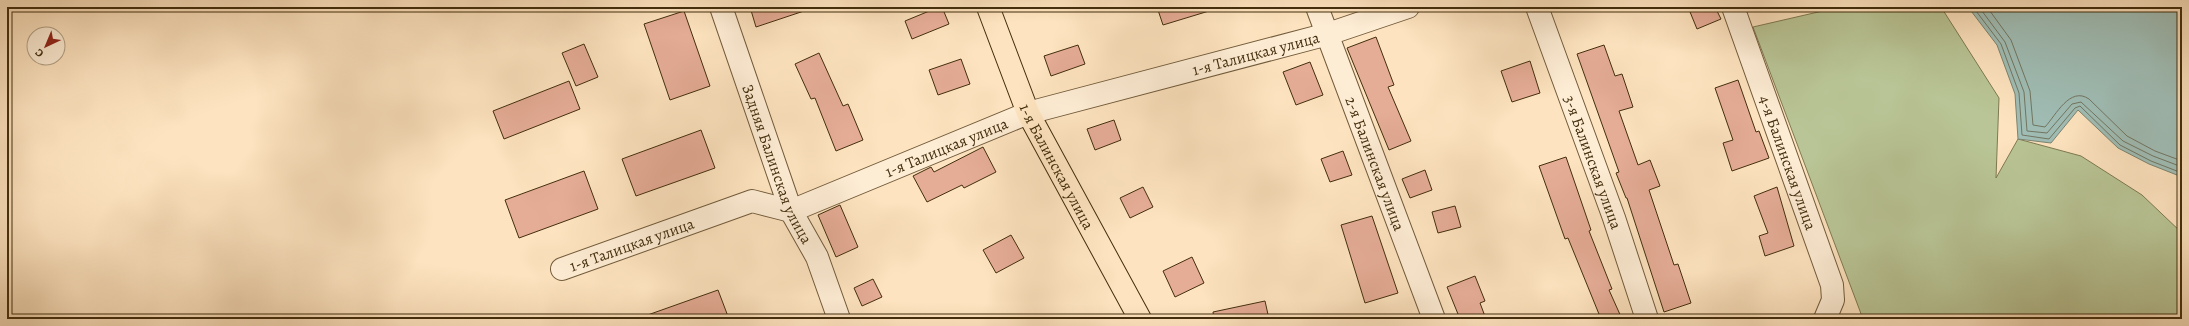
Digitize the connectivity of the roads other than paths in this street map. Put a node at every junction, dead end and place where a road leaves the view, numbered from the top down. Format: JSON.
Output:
{"nodes":[{"id":1,"x":721,"y":7,"type":"edge"},
{"id":2,"x":988,"y":7,"type":"edge"},
{"id":3,"x":1317,"y":7,"type":"edge"},
{"id":4,"x":1408,"y":7,"type":"edge"},
{"id":5,"x":1537,"y":7,"type":"edge"},
{"id":6,"x":1734,"y":7,"type":"edge"},
{"id":7,"x":1328,"y":34,"type":"junction"},
{"id":8,"x":1028,"y":113,"type":"junction"},
{"id":9,"x":791,"y":211,"type":"junction"},
{"id":10,"x":562,"y":269,"type":"dead end"},
{"id":11,"x":839,"y":319,"type":"edge"},
{"id":12,"x":1140,"y":319,"type":"edge"},
{"id":13,"x":1434,"y":319,"type":"edge"},
{"id":14,"x":1647,"y":319,"type":"edge"},
{"id":15,"x":1825,"y":319,"type":"edge"}],
"edges":[{"from":1,"to":9,"type":"street","name":"Задняя Балинская улица"},
{"from":2,"to":8,"type":"main road","name":"1-я Балинская улица"},
{"from":3,"to":7,"type":"street","name":"2-я Балинская улица"},
{"from":4,"to":7,"type":"street","name":"1-я Талицкая улица"},
{"from":5,"to":14,"type":"street","name":"3-я Балинская улица"},
{"from":6,"to":15,"type":"street","name":"4-я Балинская улица"},
{"from":7,"to":8,"type":"street","name":"1-я Талицкая улица"},
{"from":7,"to":13,"type":"street","name":"2-я Балинская улица"},
{"from":8,"to":9,"type":"street","name":"1-я Талицкая улица"},
{"from":8,"to":12,"type":"main road","name":"1-я Балинская улица"},
{"from":9,"to":10,"type":"street","name":"1-я Талицкая улица"},
{"from":9,"to":11,"type":"street","name":"Задняя Балинская улица"}]}
